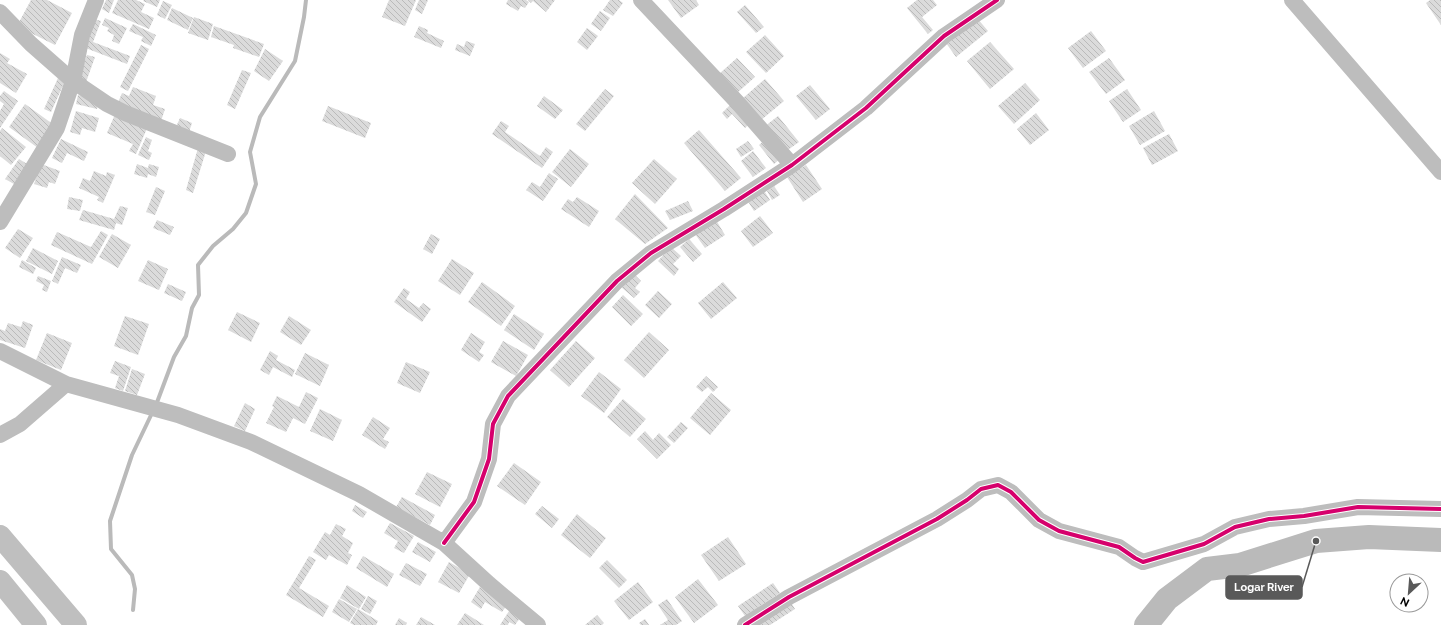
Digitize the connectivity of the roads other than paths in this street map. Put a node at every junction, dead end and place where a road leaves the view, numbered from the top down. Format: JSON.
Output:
{"nodes":[{"id":1,"x":96,"y":0,"type":"edge"},
{"id":2,"x":641,"y":0,"type":"edge"},
{"id":3,"x":997,"y":0,"type":"edge"},
{"id":4,"x":1292,"y":0,"type":"edge"},
{"id":5,"x":0,"y":12,"type":"edge"},
{"id":6,"x":73,"y":81,"type":"junction"},
{"id":7,"x":228,"y":154,"type":"dead end"},
{"id":8,"x":792,"y":165,"type":"junction"},
{"id":9,"x":1441,"y":172,"type":"edge"},
{"id":10,"x":0,"y":222,"type":"edge"},
{"id":11,"x":0,"y":351,"type":"edge"},
{"id":12,"x":66,"y":384,"type":"junction"},
{"id":13,"x":0,"y":434,"type":"edge"},
{"id":14,"x":1441,"y":509,"type":"edge"},
{"id":15,"x":0,"y":536,"type":"edge"},
{"id":16,"x":444,"y":543,"type":"junction"},
{"id":17,"x":0,"y":581,"type":"edge"},
{"id":18,"x":36,"y":625,"type":"edge"},
{"id":19,"x":76,"y":625,"type":"edge"},
{"id":20,"x":538,"y":625,"type":"edge"},
{"id":21,"x":745,"y":625,"type":"edge"}],
"edges":[{"from":1,"to":6,"type":"street"},
{"from":2,"to":8,"type":"street"},
{"from":3,"to":8,"type":"street"},
{"from":4,"to":9,"type":"street"},
{"from":5,"to":6,"type":"street"},
{"from":6,"to":7,"type":"street"},
{"from":6,"to":10,"type":"street"},
{"from":8,"to":16,"type":"street"},
{"from":11,"to":12,"type":"street"},
{"from":12,"to":13,"type":"street"},
{"from":12,"to":16,"type":"street"},
{"from":14,"to":21,"type":"street"},
{"from":15,"to":19,"type":"main road"},
{"from":16,"to":20,"type":"street"},
{"from":17,"to":18,"type":"main road"}]}
